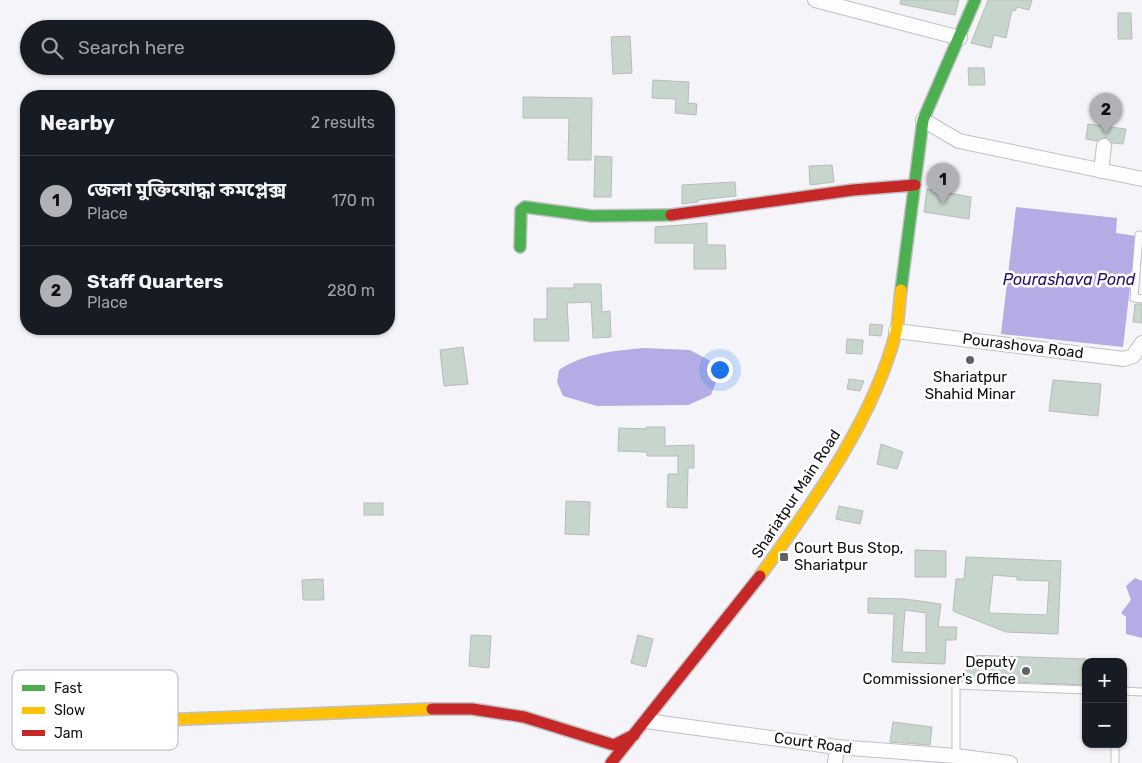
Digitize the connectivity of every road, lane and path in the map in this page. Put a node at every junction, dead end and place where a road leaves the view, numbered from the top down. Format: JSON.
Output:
{"nodes":[{"id":1,"x":815,"y":0,"type":"edge"},
{"id":2,"x":975,"y":0,"type":"edge"},
{"id":3,"x":960,"y":38,"type":"junction"},
{"id":4,"x":923,"y":120,"type":"junction"},
{"id":5,"x":1104,"y":146,"type":"dead end"},
{"id":6,"x":1101,"y":171,"type":"junction"},
{"id":7,"x":1142,"y":179,"type":"edge"},
{"id":8,"x":915,"y":185,"type":"junction"},
{"id":9,"x":1138,"y":235,"type":"dead end"},
{"id":10,"x":520,"y":247,"type":"dead end"},
{"id":11,"x":1142,"y":299,"type":"edge"},
{"id":12,"x":896,"y":331,"type":"junction"},
{"id":13,"x":1142,"y":343,"type":"edge"},
{"id":14,"x":1082,"y":690,"type":"edge"},
{"id":15,"x":1127,"y":691,"type":"edge"},
{"id":16,"x":1142,"y":692,"type":"edge"},
{"id":17,"x":178,"y":720,"type":"edge"},
{"id":18,"x":646,"y":721,"type":"junction"},
{"id":19,"x":635,"y":735,"type":"junction"},
{"id":20,"x":837,"y":747,"type":"junction"},
{"id":21,"x":1115,"y":748,"type":"edge"},
{"id":22,"x":956,"y":756,"type":"junction"},
{"id":23,"x":612,"y":763,"type":"edge"},
{"id":24,"x":835,"y":763,"type":"edge"},
{"id":25,"x":1010,"y":763,"type":"edge"},
{"id":26,"x":1115,"y":763,"type":"edge"}],
"edges":[{"from":1,"to":3,"type":"street"},
{"from":2,"to":3,"type":"street","name":"Shariatpur Main Road"},
{"from":3,"to":4,"type":"street","name":"Shariatpur Main Road"},
{"from":4,"to":6,"type":"street"},
{"from":4,"to":8,"type":"street","name":"Shariatpur Main Road"},
{"from":5,"to":6,"type":"street"},
{"from":6,"to":7,"type":"street"},
{"from":8,"to":10,"type":"street"},
{"from":8,"to":12,"type":"street","name":"Shariatpur Main Road"},
{"from":9,"to":11,"type":"lane"},
{"from":12,"to":13,"type":"street","name":"Pourashova Road"},
{"from":12,"to":18,"type":"street","name":"Shariatpur Main Road"},
{"from":14,"to":22,"type":"lane"},
{"from":15,"to":16,"type":"lane"},
{"from":17,"to":19,"type":"street"},
{"from":18,"to":19,"type":"street","name":"Shariatpur Main Road"},
{"from":18,"to":20,"type":"street","name":"Court Road"},
{"from":19,"to":23,"type":"street","name":"Shariatpur Main Road"},
{"from":20,"to":22,"type":"street","name":"Court Road"},
{"from":20,"to":24,"type":"street"},
{"from":21,"to":26,"type":"lane"},
{"from":22,"to":25,"type":"street","name":"Court Road"}]}
